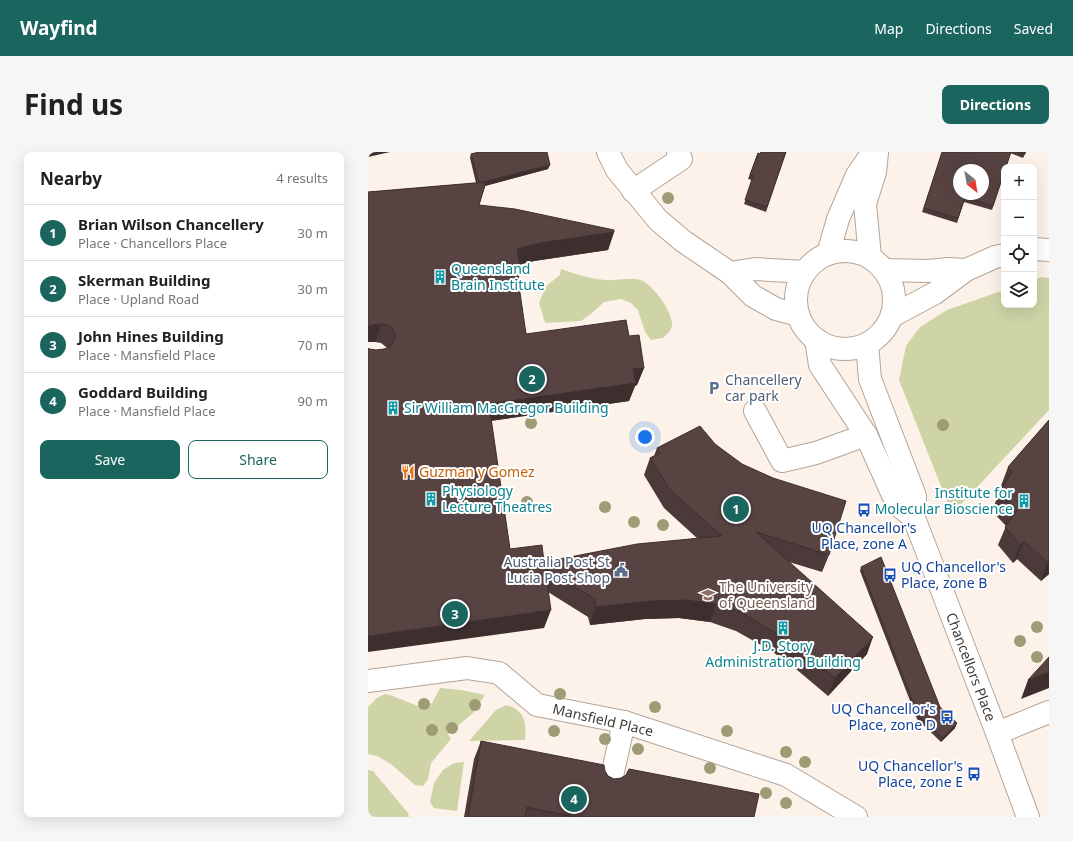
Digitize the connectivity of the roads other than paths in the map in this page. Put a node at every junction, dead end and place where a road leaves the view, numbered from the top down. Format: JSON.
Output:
{"nodes":[{"id":1,"x":608,"y":152,"type":"edge"},
{"id":2,"x":678,"y":152,"type":"edge"},
{"id":3,"x":873,"y":152,"type":"edge"},
{"id":4,"x":877,"y":152,"type":"edge"},
{"id":5,"x":633,"y":191,"type":"junction"},
{"id":6,"x":1037,"y":249,"type":"edge"},
{"id":7,"x":1049,"y":250,"type":"edge"},
{"id":8,"x":828,"y":254,"type":"junction"},
{"id":9,"x":1001,"y":256,"type":"edge"},
{"id":10,"x":878,"y":264,"type":"junction"},
{"id":11,"x":966,"y":270,"type":"junction"},
{"id":12,"x":805,"y":272,"type":"junction"},
{"id":13,"x":730,"y":273,"type":"junction"},
{"id":14,"x":798,"y":315,"type":"junction"},
{"id":15,"x":892,"y":316,"type":"junction"},
{"id":16,"x":816,"y":339,"type":"junction"},
{"id":17,"x":867,"y":344,"type":"junction"},
{"id":18,"x":755,"y":411,"type":"dead end"},
{"id":19,"x":866,"y":435,"type":"junction"},
{"id":20,"x":914,"y":518,"type":"junction"},
{"id":21,"x":368,"y":681,"type":"edge"},
{"id":22,"x":1049,"y":712,"type":"edge"},
{"id":23,"x":624,"y":722,"type":"junction"},
{"id":24,"x":997,"y":733,"type":"junction"},
{"id":25,"x":610,"y":785,"type":"edge"},
{"id":26,"x":856,"y":817,"type":"edge"},
{"id":27,"x":1028,"y":817,"type":"edge"}],
"edges":[{"from":1,"to":5,"type":"street"},
{"from":2,"to":5,"type":"street"},
{"from":3,"to":8,"type":"street"},
{"from":4,"to":10,"type":"street"},
{"from":5,"to":13,"type":"street"},
{"from":6,"to":7,"type":"street"},
{"from":8,"to":10,"type":"street"},
{"from":8,"to":12,"type":"street"},
{"from":9,"to":11,"type":"street"},
{"from":10,"to":11,"type":"street"},
{"from":10,"to":15,"type":"street"},
{"from":11,"to":15,"type":"street"},
{"from":12,"to":13,"type":"street"},
{"from":12,"to":14,"type":"street"},
{"from":13,"to":14,"type":"street"},
{"from":14,"to":16,"type":"street"},
{"from":15,"to":17,"type":"street"},
{"from":16,"to":17,"type":"street"},
{"from":16,"to":19,"type":"street","name":"Chancellors Place"},
{"from":17,"to":20,"type":"street","name":"Chancellors Place"},
{"from":18,"to":19,"type":"street"},
{"from":19,"to":20,"type":"street","name":"Chancellors Place"},
{"from":20,"to":24,"type":"street","name":"Chancellors Place"},
{"from":21,"to":23,"type":"street","name":"Mansfield Place"},
{"from":22,"to":24,"type":"street"},
{"from":23,"to":25,"type":"street"},
{"from":23,"to":26,"type":"street","name":"Mansfield Place"},
{"from":24,"to":27,"type":"street","name":"Chancellors Place"}]}
